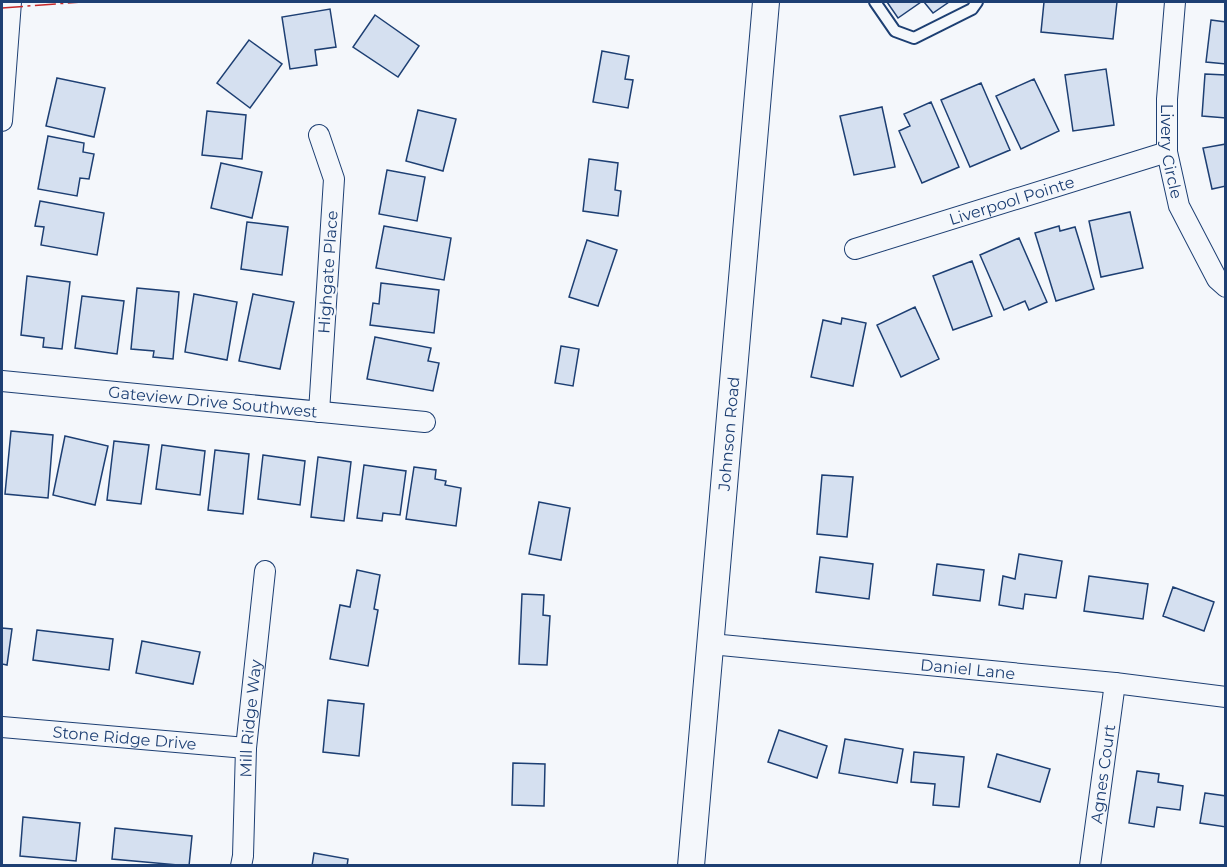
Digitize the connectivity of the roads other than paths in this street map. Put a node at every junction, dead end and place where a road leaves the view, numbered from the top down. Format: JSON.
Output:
{"nodes":[{"id":1,"x":11,"y":2,"type":"edge"},
{"id":2,"x":766,"y":2,"type":"edge"},
{"id":3,"x":875,"y":2,"type":"edge"},
{"id":4,"x":977,"y":2,"type":"edge"},
{"id":5,"x":1175,"y":2,"type":"edge"},
{"id":6,"x":2,"y":121,"type":"edge"},
{"id":7,"x":319,"y":135,"type":"dead end"},
{"id":8,"x":1167,"y":152,"type":"junction"},
{"id":9,"x":855,"y":249,"type":"dead end"},
{"id":10,"x":1226,"y":287,"type":"edge"},
{"id":11,"x":2,"y":381,"type":"edge"},
{"id":12,"x":319,"y":412,"type":"junction"},
{"id":13,"x":425,"y":422,"type":"dead end"},
{"id":14,"x":265,"y":571,"type":"dead end"},
{"id":15,"x":711,"y":644,"type":"junction"},
{"id":16,"x":1115,"y":683,"type":"junction"},
{"id":17,"x":1226,"y":697,"type":"edge"},
{"id":18,"x":2,"y":727,"type":"edge"},
{"id":19,"x":246,"y":748,"type":"junction"},
{"id":20,"x":241,"y":866,"type":"edge"},
{"id":21,"x":691,"y":866,"type":"edge"},
{"id":22,"x":1090,"y":866,"type":"edge"}],
"edges":[{"from":1,"to":6,"type":"street"},
{"from":2,"to":15,"type":"street","name":"Johnson Road"},
{"from":3,"to":4,"type":"lane"},
{"from":5,"to":8,"type":"street","name":"Livery Circle"},
{"from":7,"to":12,"type":"street","name":"Highgate Place"},
{"from":8,"to":9,"type":"street","name":"Liverpool Pointe"},
{"from":8,"to":10,"type":"street","name":"Livery Circle"},
{"from":11,"to":12,"type":"street","name":"Gateview Drive Southwest"},
{"from":12,"to":13,"type":"street","name":"Gateview Drive Southwest"},
{"from":14,"to":19,"type":"street","name":"Mill Ridge Way"},
{"from":15,"to":16,"type":"street","name":"Daniel Lane"},
{"from":15,"to":21,"type":"street","name":"Johnson Road"},
{"from":16,"to":17,"type":"street","name":"Daniel Lane"},
{"from":16,"to":22,"type":"street","name":"Agnes Court"},
{"from":18,"to":19,"type":"street","name":"Stone Ridge Drive"},
{"from":19,"to":20,"type":"street","name":"Mill Ridge Way"}]}
